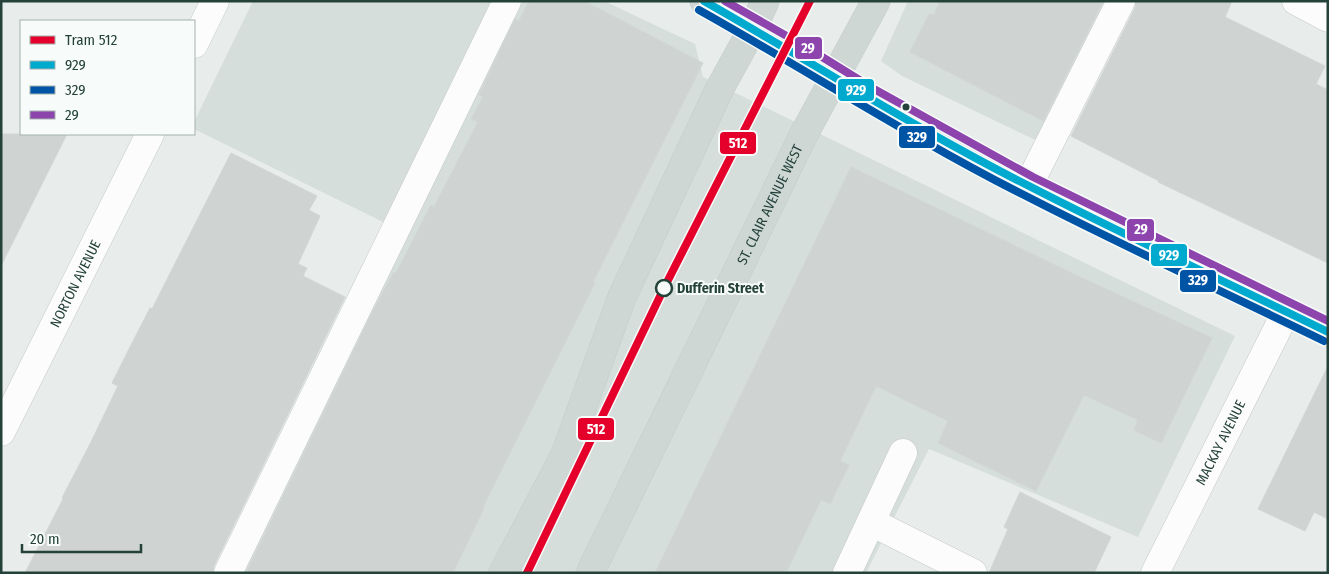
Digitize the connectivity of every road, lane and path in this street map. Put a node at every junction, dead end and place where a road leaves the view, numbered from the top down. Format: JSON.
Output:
{"nodes":[{"id":1,"x":215,"y":1,"type":"edge"},
{"id":2,"x":507,"y":1,"type":"edge"},
{"id":3,"x":704,"y":1,"type":"edge"},
{"id":4,"x":765,"y":1,"type":"edge"},
{"id":5,"x":876,"y":1,"type":"edge"},
{"id":6,"x":1121,"y":1,"type":"edge"},
{"id":7,"x":1296,"y":1,"type":"edge"},
{"id":8,"x":1328,"y":18,"type":"edge"},
{"id":9,"x":753,"y":28,"type":"junction"},
{"id":10,"x":195,"y":42,"type":"edge"},
{"id":11,"x":835,"y":76,"type":"junction"},
{"id":12,"x":150,"y":135,"type":"edge"},
{"id":13,"x":1028,"y":186,"type":"junction"},
{"id":14,"x":1286,"y":312,"type":"junction"},
{"id":15,"x":1328,"y":332,"type":"edge"},
{"id":16,"x":1,"y":432,"type":"edge"},
{"id":17,"x":903,"y":453,"type":"dead end"},
{"id":18,"x":871,"y":522,"type":"junction"},
{"id":19,"x":228,"y":573,"type":"edge"},
{"id":20,"x":504,"y":573,"type":"edge"},
{"id":21,"x":590,"y":573,"type":"edge"},
{"id":22,"x":847,"y":573,"type":"edge"},
{"id":23,"x":973,"y":573,"type":"edge"},
{"id":24,"x":1155,"y":573,"type":"edge"}],
"edges":[{"from":1,"to":10,"type":"street"},
{"from":2,"to":19,"type":"street"},
{"from":3,"to":9,"type":"main road"},
{"from":4,"to":9,"type":"main road"},
{"from":5,"to":11,"type":"main road","name":"ST. CLAIR AVENUE WEST"},
{"from":6,"to":13,"type":"street"},
{"from":7,"to":8,"type":"street"},
{"from":9,"to":11,"type":"main road"},
{"from":9,"to":20,"type":"main road"},
{"from":11,"to":13,"type":"main road"},
{"from":11,"to":21,"type":"main road","name":"ST. CLAIR AVENUE WEST"},
{"from":12,"to":16,"type":"street","name":"NORTON AVENUE"},
{"from":13,"to":14,"type":"main road"},
{"from":14,"to":15,"type":"main road"},
{"from":14,"to":24,"type":"street","name":"MACKAY AVENUE"},
{"from":17,"to":18,"type":"street"},
{"from":18,"to":22,"type":"street"},
{"from":18,"to":23,"type":"street"}]}
